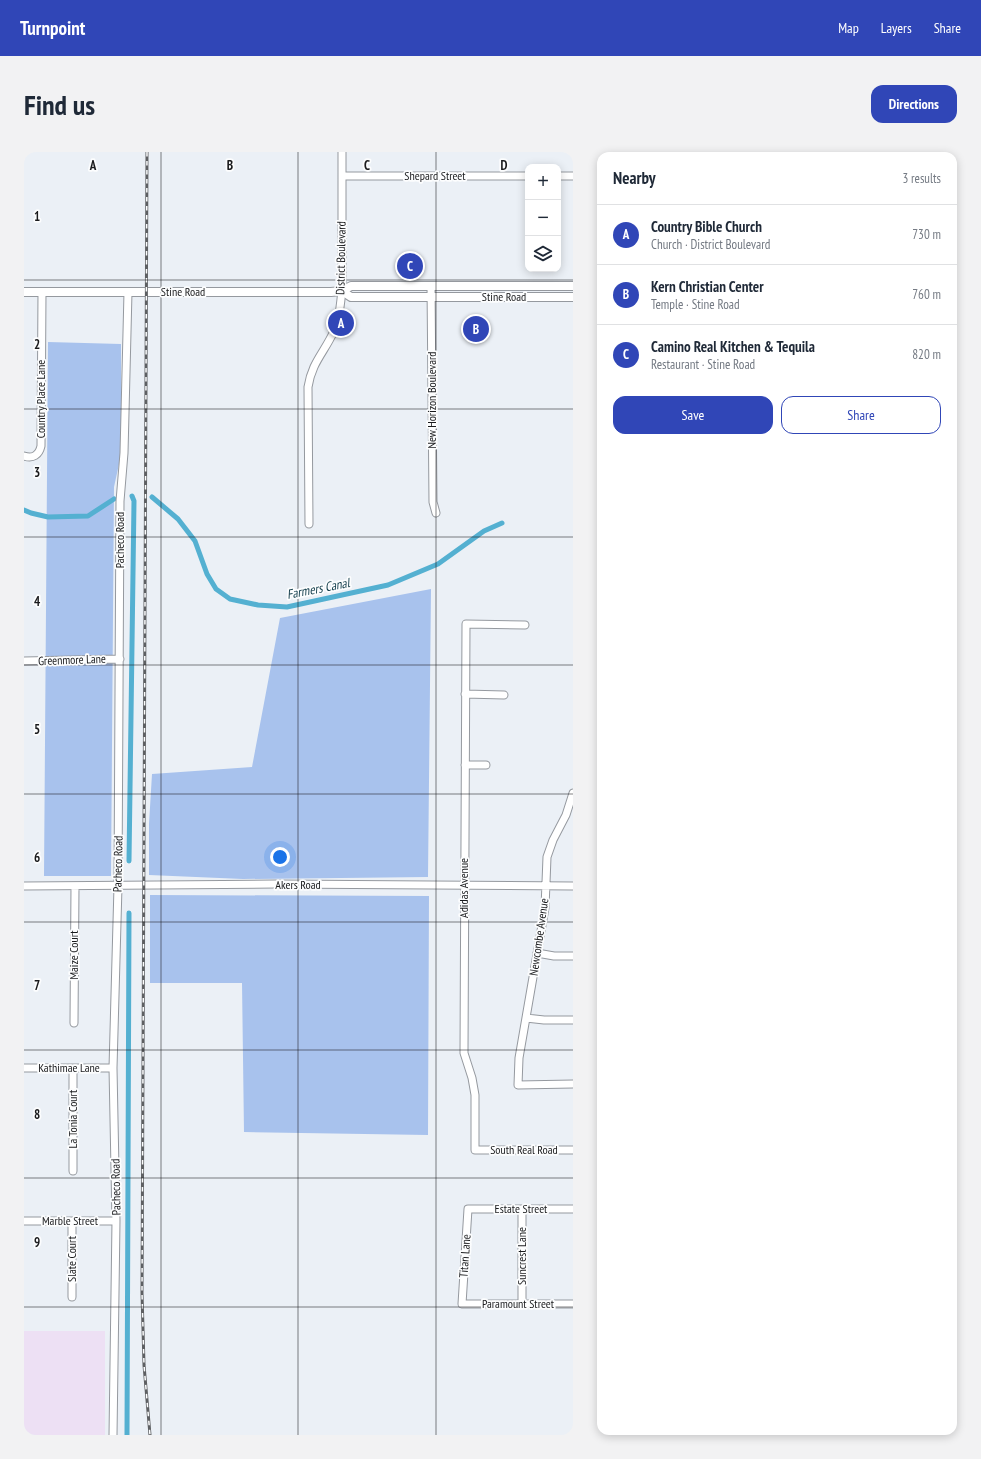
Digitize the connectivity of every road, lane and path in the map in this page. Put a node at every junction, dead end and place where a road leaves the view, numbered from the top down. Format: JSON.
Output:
{"nodes":[{"id":1,"x":342,"y":152,"type":"edge"},
{"id":2,"x":342,"y":176,"type":"junction"},
{"id":3,"x":525,"y":176,"type":"edge"},
{"id":4,"x":561,"y":176,"type":"edge"},
{"id":5,"x":573,"y":176,"type":"edge"},
{"id":6,"x":431,"y":286,"type":"junction"},
{"id":7,"x":541,"y":286,"type":"junction"},
{"id":8,"x":573,"y":287,"type":"edge"},
{"id":9,"x":24,"y":292,"type":"edge"},
{"id":10,"x":42,"y":292,"type":"junction"},
{"id":11,"x":128,"y":292,"type":"junction"},
{"id":12,"x":342,"y":292,"type":"junction"},
{"id":13,"x":431,"y":296,"type":"junction"},
{"id":14,"x":503,"y":297,"type":"junction"},
{"id":15,"x":542,"y":297,"type":"junction"},
{"id":16,"x":573,"y":297,"type":"edge"},
{"id":17,"x":24,"y":456,"type":"edge"},
{"id":18,"x":436,"y":513,"type":"dead end"},
{"id":19,"x":309,"y":524,"type":"dead end"},
{"id":20,"x":525,"y":624,"type":"dead end"},
{"id":21,"x":120,"y":659,"type":"junction"},
{"id":22,"x":24,"y":661,"type":"edge"},
{"id":23,"x":465,"y":694,"type":"junction"},
{"id":24,"x":504,"y":694,"type":"dead end"},
{"id":25,"x":465,"y":765,"type":"junction"},
{"id":26,"x":486,"y":765,"type":"dead end"},
{"id":27,"x":573,"y":793,"type":"edge"},
{"id":28,"x":24,"y":886,"type":"edge"},
{"id":29,"x":75,"y":886,"type":"junction"},
{"id":30,"x":118,"y":886,"type":"junction"},
{"id":31,"x":464,"y":886,"type":"junction"},
{"id":32,"x":545,"y":886,"type":"junction"},
{"id":33,"x":573,"y":886,"type":"edge"},
{"id":34,"x":537,"y":953,"type":"junction"},
{"id":35,"x":573,"y":956,"type":"edge"},
{"id":36,"x":526,"y":1018,"type":"junction"},
{"id":37,"x":573,"y":1020,"type":"edge"},
{"id":38,"x":74,"y":1023,"type":"dead end"},
{"id":39,"x":24,"y":1068,"type":"edge"},
{"id":40,"x":73,"y":1068,"type":"junction"},
{"id":41,"x":113,"y":1068,"type":"junction"},
{"id":42,"x":573,"y":1084,"type":"edge"},
{"id":43,"x":475,"y":1150,"type":"joint"},
{"id":44,"x":573,"y":1150,"type":"edge"},
{"id":45,"x":73,"y":1170,"type":"dead end"},
{"id":46,"x":468,"y":1209,"type":"joint"},
{"id":47,"x":522,"y":1209,"type":"junction"},
{"id":48,"x":573,"y":1209,"type":"edge"},
{"id":49,"x":24,"y":1221,"type":"edge"},
{"id":50,"x":72,"y":1221,"type":"junction"},
{"id":51,"x":116,"y":1221,"type":"junction"},
{"id":52,"x":72,"y":1298,"type":"dead end"},
{"id":53,"x":462,"y":1304,"type":"joint"},
{"id":54,"x":522,"y":1304,"type":"junction"},
{"id":55,"x":573,"y":1304,"type":"edge"},
{"id":56,"x":113,"y":1435,"type":"edge"}],
"edges":[{"from":1,"to":2,"type":"street","name":"District Boulevard"},
{"from":2,"to":3,"type":"street","name":"Shepard Street"},
{"from":2,"to":12,"type":"street","name":"District Boulevard"},
{"from":4,"to":5,"type":"street"},
{"from":6,"to":7,"type":"main road","name":"Stine Road"},
{"from":6,"to":12,"type":"main road","name":"Stine Road"},
{"from":6,"to":13,"type":"street","name":"New Horizon Boulevard"},
{"from":7,"to":8,"type":"main road","name":"Stine Road"},
{"from":7,"to":14,"type":"main road"},
{"from":8,"to":15,"type":"main road"},
{"from":9,"to":10,"type":"main road","name":"Stine Road"},
{"from":10,"to":11,"type":"main road","name":"Stine Road"},
{"from":10,"to":17,"type":"street","name":"Country Place Lane"},
{"from":11,"to":12,"type":"main road","name":"Stine Road"},
{"from":11,"to":21,"type":"street","name":"Pacheco Road"},
{"from":12,"to":13,"type":"main road","name":"Stine Road"},
{"from":12,"to":19,"type":"street","name":"District Boulevard"},
{"from":13,"to":14,"type":"main road","name":"Stine Road"},
{"from":13,"to":18,"type":"street","name":"New Horizon Boulevard"},
{"from":14,"to":15,"type":"main road","name":"Stine Road"},
{"from":15,"to":16,"type":"main road","name":"Stine Road"},
{"from":20,"to":23,"type":"street","name":"Adidas Avenue"},
{"from":21,"to":22,"type":"street","name":"Greenmore Lane"},
{"from":21,"to":30,"type":"street","name":"Pacheco Road"},
{"from":23,"to":24,"type":"street"},
{"from":23,"to":25,"type":"street","name":"Adidas Avenue"},
{"from":25,"to":26,"type":"street"},
{"from":25,"to":31,"type":"street","name":"Adidas Avenue"},
{"from":27,"to":32,"type":"street","name":"Newcombe Avenue"},
{"from":28,"to":29,"type":"street","name":"Akers Road"},
{"from":29,"to":30,"type":"street","name":"Akers Road"},
{"from":29,"to":38,"type":"street","name":"Maize Court"},
{"from":30,"to":31,"type":"street","name":"Akers Road"},
{"from":30,"to":41,"type":"street","name":"Pacheco Road"},
{"from":31,"to":32,"type":"street","name":"Akers Road"},
{"from":31,"to":43,"type":"street","name":"Adidas Avenue"},
{"from":32,"to":33,"type":"street","name":"Akers Road"},
{"from":32,"to":34,"type":"street","name":"Newcombe Avenue"},
{"from":34,"to":35,"type":"street"},
{"from":34,"to":36,"type":"street","name":"Newcombe Avenue"},
{"from":36,"to":37,"type":"street"},
{"from":36,"to":42,"type":"street","name":"Newcombe Avenue"},
{"from":39,"to":40,"type":"street","name":"Kathimae Lane"},
{"from":40,"to":41,"type":"street","name":"Kathimae Lane"},
{"from":40,"to":45,"type":"street","name":"La Tonia Court"},
{"from":41,"to":51,"type":"street","name":"Pacheco Road"},
{"from":43,"to":44,"type":"street","name":"South Real Road"},
{"from":46,"to":47,"type":"street","name":"Estate Street"},
{"from":46,"to":53,"type":"street","name":"Titan Lane"},
{"from":47,"to":48,"type":"street","name":"Estate Street"},
{"from":47,"to":54,"type":"street","name":"Suncrest Lane"},
{"from":49,"to":50,"type":"street","name":"Marble Street"},
{"from":50,"to":51,"type":"street","name":"Marble Street"},
{"from":50,"to":52,"type":"street","name":"Slate Court"},
{"from":51,"to":56,"type":"street","name":"Pacheco Road"},
{"from":53,"to":54,"type":"street","name":"Paramount Street"},
{"from":54,"to":55,"type":"street","name":"Paramount Street"}]}
